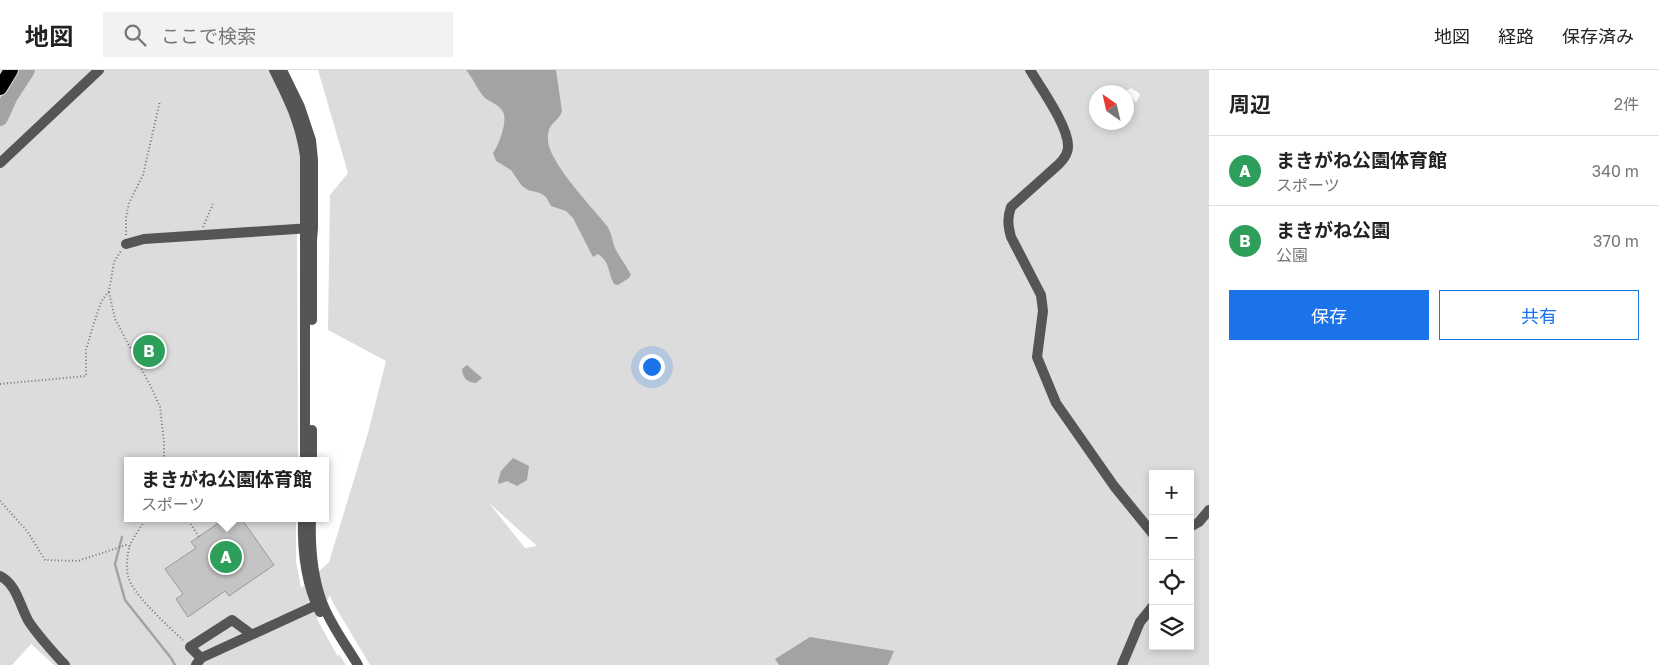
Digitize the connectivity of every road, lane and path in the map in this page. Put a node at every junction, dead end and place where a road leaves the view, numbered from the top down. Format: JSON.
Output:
{"nodes":[{"id":1,"x":11,"y":70,"type":"edge"},
{"id":2,"x":99,"y":70,"type":"edge"},
{"id":3,"x":274,"y":70,"type":"edge"},
{"id":4,"x":282,"y":70,"type":"edge"},
{"id":5,"x":1030,"y":70,"type":"edge"},
{"id":6,"x":0,"y":88,"type":"edge"},
{"id":7,"x":160,"y":101,"type":"dead end"},
{"id":8,"x":0,"y":163,"type":"edge"},
{"id":9,"x":213,"y":204,"type":"dead end"},
{"id":10,"x":310,"y":228,"type":"junction"},
{"id":11,"x":199,"y":236,"type":"junction"},
{"id":12,"x":126,"y":244,"type":"junction"},
{"id":13,"x":109,"y":291,"type":"junction"},
{"id":14,"x":0,"y":384,"type":"edge"},
{"id":15,"x":164,"y":457,"type":"edge"},
{"id":16,"x":305,"y":457,"type":"edge"},
{"id":17,"x":312,"y":457,"type":"edge"},
{"id":18,"x":0,"y":501,"type":"edge"},
{"id":19,"x":1209,"y":510,"type":"edge"},
{"id":20,"x":144,"y":522,"type":"edge"},
{"id":21,"x":190,"y":522,"type":"edge"},
{"id":22,"x":303,"y":522,"type":"edge"},
{"id":23,"x":310,"y":522,"type":"edge"},
{"id":24,"x":1194,"y":524,"type":"edge"},
{"id":25,"x":1149,"y":529,"type":"edge"},
{"id":26,"x":199,"y":537,"type":"dead end"},
{"id":27,"x":130,"y":546,"type":"junction"},
{"id":28,"x":0,"y":576,"type":"edge"},
{"id":29,"x":319,"y":604,"type":"junction"},
{"id":30,"x":1149,"y":611,"type":"edge"},
{"id":31,"x":251,"y":634,"type":"junction"},
{"id":32,"x":190,"y":647,"type":"junction"},
{"id":33,"x":198,"y":661,"type":"edge"},
{"id":34,"x":66,"y":665,"type":"edge"},
{"id":35,"x":350,"y":665,"type":"edge"},
{"id":36,"x":358,"y":665,"type":"edge"},
{"id":37,"x":1122,"y":665,"type":"edge"}],
"edges":[{"from":1,"to":6,"type":"highway"},
{"from":2,"to":8,"type":"street"},
{"from":3,"to":10,"type":"street"},
{"from":4,"to":10,"type":"street"},
{"from":5,"to":25,"type":"street"},
{"from":7,"to":12,"type":"path"},
{"from":9,"to":11,"type":"path"},
{"from":10,"to":11,"type":"street"},
{"from":10,"to":16,"type":"street"},
{"from":10,"to":17,"type":"street"},
{"from":11,"to":12,"type":"street"},
{"from":12,"to":13,"type":"path"},
{"from":13,"to":14,"type":"path"},
{"from":13,"to":15,"type":"path"},
{"from":18,"to":27,"type":"path"},
{"from":19,"to":24,"type":"street"},
{"from":20,"to":27,"type":"path"},
{"from":21,"to":26,"type":"path"},
{"from":22,"to":29,"type":"street"},
{"from":23,"to":29,"type":"street"},
{"from":27,"to":32,"type":"path"},
{"from":28,"to":34,"type":"street"},
{"from":29,"to":31,"type":"street"},
{"from":29,"to":35,"type":"street"},
{"from":29,"to":36,"type":"street"},
{"from":30,"to":37,"type":"street"},
{"from":31,"to":32,"type":"street"},
{"from":31,"to":33,"type":"street"},
{"from":32,"to":33,"type":"street"}]}
